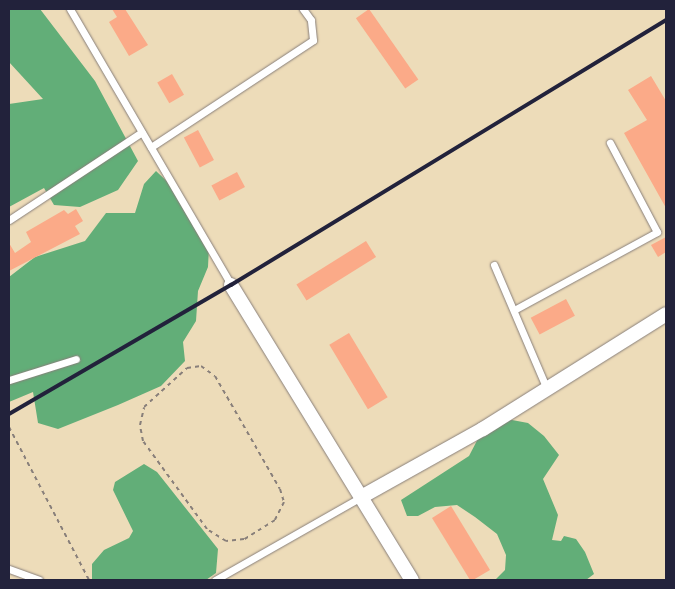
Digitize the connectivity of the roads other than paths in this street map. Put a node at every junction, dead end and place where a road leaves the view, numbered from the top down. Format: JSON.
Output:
{"nodes":[{"id":1,"x":70,"y":9,"type":"edge"},
{"id":2,"x":303,"y":9,"type":"edge"},
{"id":3,"x":142,"y":132,"type":"junction"},
{"id":4,"x":610,"y":143,"type":"dead end"},
{"id":5,"x":151,"y":148,"type":"junction"},
{"id":6,"x":9,"y":220,"type":"edge"},
{"id":7,"x":494,"y":265,"type":"dead end"},
{"id":8,"x":230,"y":284,"type":"joint"},
{"id":9,"x":514,"y":310,"type":"junction"},
{"id":10,"x":666,"y":314,"type":"edge"},
{"id":11,"x":76,"y":359,"type":"dead end"},
{"id":12,"x":9,"y":380,"type":"edge"},
{"id":13,"x":547,"y":389,"type":"junction"},
{"id":14,"x":363,"y":496,"type":"junction"},
{"id":15,"x":9,"y":569,"type":"edge"},
{"id":16,"x":38,"y":580,"type":"edge"},
{"id":17,"x":215,"y":580,"type":"edge"},
{"id":18,"x":412,"y":580,"type":"edge"}],
"edges":[{"from":1,"to":3,"type":"lane"},
{"from":2,"to":5,"type":"lane"},
{"from":3,"to":5,"type":"lane"},
{"from":3,"to":6,"type":"lane"},
{"from":4,"to":9,"type":"lane"},
{"from":5,"to":8,"type":"lane"},
{"from":7,"to":9,"type":"lane"},
{"from":8,"to":14,"type":"street"},
{"from":9,"to":13,"type":"lane"},
{"from":10,"to":13,"type":"street"},
{"from":11,"to":12,"type":"lane"},
{"from":13,"to":14,"type":"street"},
{"from":14,"to":17,"type":"lane"},
{"from":14,"to":18,"type":"street"},
{"from":15,"to":16,"type":"lane"}]}
